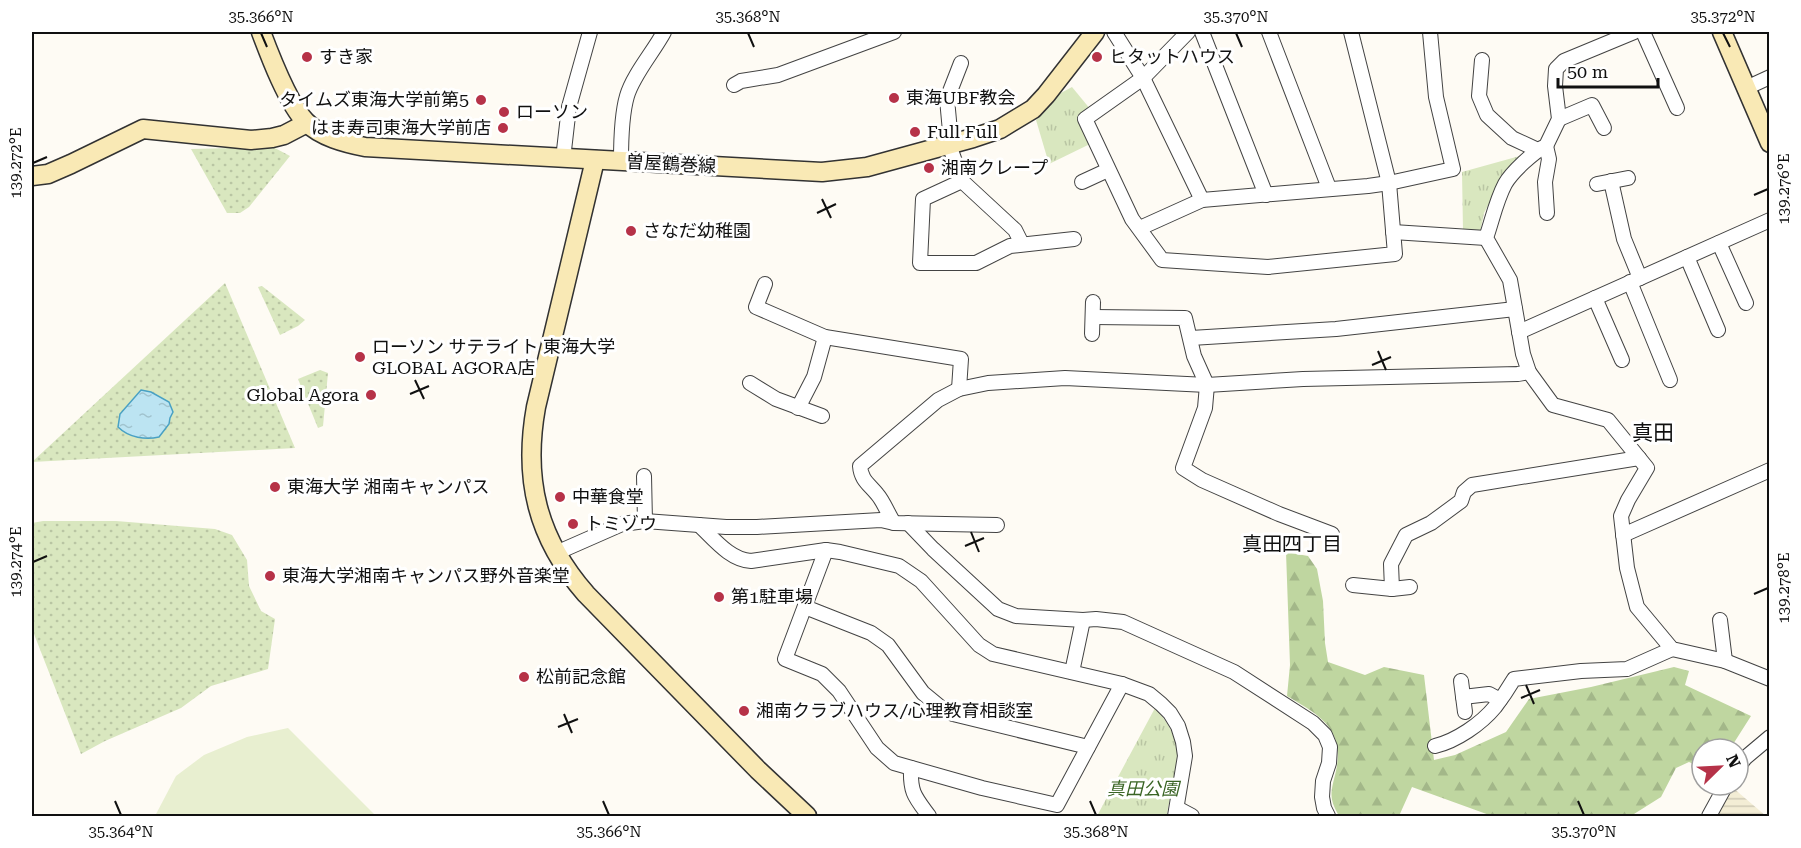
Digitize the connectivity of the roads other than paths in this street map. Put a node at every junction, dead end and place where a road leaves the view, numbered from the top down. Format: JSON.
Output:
{"nodes":[{"id":1,"x":261,"y":32,"type":"edge"},
{"id":2,"x":590,"y":32,"type":"edge"},
{"id":3,"x":664,"y":32,"type":"edge"},
{"id":4,"x":894,"y":32,"type":"edge"},
{"id":5,"x":1095,"y":32,"type":"edge"},
{"id":6,"x":1114,"y":32,"type":"edge"},
{"id":7,"x":1188,"y":32,"type":"edge"},
{"id":8,"x":1202,"y":32,"type":"edge"},
{"id":9,"x":1269,"y":32,"type":"edge"},
{"id":10,"x":1351,"y":32,"type":"edge"},
{"id":11,"x":1430,"y":32,"type":"edge"},
{"id":12,"x":1634,"y":32,"type":"edge"},
{"id":13,"x":1642,"y":32,"type":"edge"},
{"id":14,"x":1722,"y":32,"type":"edge"},
{"id":15,"x":1482,"y":60,"type":"dead end"},
{"id":16,"x":961,"y":63,"type":"dead end"},
{"id":17,"x":1770,"y":77,"type":"edge"},
{"id":18,"x":1143,"y":78,"type":"junction"},
{"id":19,"x":734,"y":85,"type":"dead end"},
{"id":20,"x":1746,"y":87,"type":"junction"},
{"id":21,"x":1677,"y":108,"type":"dead end"},
{"id":22,"x":1558,"y":119,"type":"junction"},
{"id":23,"x":307,"y":123,"type":"junction"},
{"id":24,"x":1604,"y":128,"type":"dead end"},
{"id":25,"x":1770,"y":143,"type":"edge"},
{"id":26,"x":951,"y":144,"type":"junction"},
{"id":27,"x":1542,"y":148,"type":"junction"},
{"id":28,"x":563,"y":159,"type":"junction"},
{"id":29,"x":595,"y":160,"type":"junction"},
{"id":30,"x":621,"y":161,"type":"junction"},
{"id":31,"x":1108,"y":170,"type":"junction"},
{"id":32,"x":32,"y":176,"type":"edge"},
{"id":33,"x":1628,"y":178,"type":"dead end"},
{"id":34,"x":962,"y":181,"type":"junction"},
{"id":35,"x":1611,"y":181,"type":"junction"},
{"id":36,"x":1082,"y":182,"type":"dead end"},
{"id":37,"x":1389,"y":183,"type":"junction"},
{"id":38,"x":1597,"y":184,"type":"dead end"},
{"id":39,"x":1329,"y":188,"type":"junction"},
{"id":40,"x":1266,"y":195,"type":"junction"},
{"id":41,"x":1202,"y":200,"type":"junction"},
{"id":42,"x":1547,"y":213,"type":"dead end"},
{"id":43,"x":1770,"y":220,"type":"edge"},
{"id":44,"x":1140,"y":228,"type":"junction"},
{"id":45,"x":1394,"y":232,"type":"junction"},
{"id":46,"x":1074,"y":238,"type":"dead end"},
{"id":47,"x":1486,"y":238,"type":"junction"},
{"id":48,"x":1719,"y":243,"type":"junction"},
{"id":49,"x":1022,"y":244,"type":"junction"},
{"id":50,"x":1687,"y":257,"type":"junction"},
{"id":51,"x":1635,"y":280,"type":"junction"},
{"id":52,"x":765,"y":284,"type":"dead end"},
{"id":53,"x":1594,"y":298,"type":"junction"},
{"id":54,"x":1093,"y":302,"type":"dead end"},
{"id":55,"x":1746,"y":303,"type":"dead end"},
{"id":56,"x":1515,"y":309,"type":"junction"},
{"id":57,"x":1093,"y":317,"type":"junction"},
{"id":58,"x":1719,"y":319,"type":"dead end"},
{"id":59,"x":1519,"y":332,"type":"junction"},
{"id":60,"x":1092,"y":334,"type":"dead end"},
{"id":61,"x":825,"y":337,"type":"junction"},
{"id":62,"x":1191,"y":338,"type":"junction"},
{"id":63,"x":1622,"y":360,"type":"dead end"},
{"id":64,"x":1529,"y":372,"type":"junction"},
{"id":65,"x":1670,"y":380,"type":"dead end"},
{"id":66,"x":750,"y":383,"type":"dead end"},
{"id":67,"x":1207,"y":385,"type":"junction"},
{"id":68,"x":959,"y":389,"type":"junction"},
{"id":69,"x":798,"y":408,"type":"junction"},
{"id":70,"x":822,"y":416,"type":"dead end"},
{"id":71,"x":1639,"y":458,"type":"junction"},
{"id":72,"x":1770,"y":470,"type":"edge"},
{"id":73,"x":644,"y":476,"type":"dead end"},
{"id":74,"x":645,"y":520,"type":"junction"},
{"id":75,"x":901,"y":523,"type":"junction"},
{"id":76,"x":699,"y":525,"type":"junction"},
{"id":77,"x":997,"y":525,"type":"dead end"},
{"id":78,"x":1332,"y":534,"type":"dead end"},
{"id":79,"x":1623,"y":535,"type":"junction"},
{"id":80,"x":826,"y":550,"type":"junction"},
{"id":81,"x":556,"y":553,"type":"junction"},
{"id":82,"x":1353,"y":585,"type":"dead end"},
{"id":83,"x":1410,"y":587,"type":"dead end"},
{"id":84,"x":1392,"y":589,"type":"junction"},
{"id":85,"x":806,"y":607,"type":"junction"},
{"id":86,"x":1083,"y":620,"type":"junction"},
{"id":87,"x":1720,"y":620,"type":"dead end"},
{"id":88,"x":1672,"y":649,"type":"junction"},
{"id":89,"x":1725,"y":661,"type":"junction"},
{"id":90,"x":1072,"y":672,"type":"junction"},
{"id":91,"x":1770,"y":679,"type":"edge"},
{"id":92,"x":1461,"y":681,"type":"dead end"},
{"id":93,"x":1122,"y":684,"type":"junction"},
{"id":94,"x":1463,"y":697,"type":"junction"},
{"id":95,"x":1500,"y":700,"type":"junction"},
{"id":96,"x":1465,"y":712,"type":"dead end"},
{"id":97,"x":1770,"y":737,"type":"edge"},
{"id":98,"x":1435,"y":746,"type":"dead end"},
{"id":99,"x":1088,"y":747,"type":"junction"},
{"id":100,"x":1750,"y":754,"type":"edge"},
{"id":101,"x":910,"y":768,"type":"junction"},
{"id":102,"x":1719,"y":797,"type":"edge"},
{"id":103,"x":1176,"y":812,"type":"edge"},
{"id":104,"x":807,"y":816,"type":"edge"},
{"id":105,"x":929,"y":816,"type":"edge"},
{"id":106,"x":1192,"y":816,"type":"edge"},
{"id":107,"x":1328,"y":816,"type":"edge"},
{"id":108,"x":1709,"y":816,"type":"edge"}],
"edges":[{"from":1,"to":23,"type":"street","name":"曽屋鶴巻線"},
{"from":2,"to":28,"type":"street"},
{"from":3,"to":30,"type":"street"},
{"from":4,"to":19,"type":"street"},
{"from":5,"to":26,"type":"street","name":"曽屋鶴巻線"},
{"from":6,"to":18,"type":"street"},
{"from":7,"to":18,"type":"street"},
{"from":8,"to":40,"type":"street"},
{"from":9,"to":39,"type":"street"},
{"from":10,"to":37,"type":"street"},
{"from":11,"to":37,"type":"street"},
{"from":12,"to":22,"type":"street"},
{"from":13,"to":21,"type":"street"},
{"from":14,"to":20,"type":"street"},
{"from":15,"to":27,"type":"street"},
{"from":16,"to":26,"type":"street"},
{"from":17,"to":20,"type":"street"},
{"from":18,"to":31,"type":"street"},
{"from":18,"to":41,"type":"street"},
{"from":20,"to":25,"type":"street"},
{"from":22,"to":24,"type":"street"},
{"from":22,"to":27,"type":"street"},
{"from":23,"to":28,"type":"street","name":"曽屋鶴巻線"},
{"from":23,"to":32,"type":"street"},
{"from":26,"to":30,"type":"street","name":"曽屋鶴巻線"},
{"from":26,"to":34,"type":"street"},
{"from":27,"to":42,"type":"street"},
{"from":27,"to":47,"type":"street"},
{"from":28,"to":29,"type":"street","name":"曽屋鶴巻線"},
{"from":29,"to":30,"type":"street","name":"曽屋鶴巻線"},
{"from":29,"to":81,"type":"street"},
{"from":31,"to":36,"type":"street"},
{"from":31,"to":44,"type":"street"},
{"from":33,"to":35,"type":"street"},
{"from":34,"to":49,"type":"street"},
{"from":34,"to":49,"type":"street"},
{"from":35,"to":38,"type":"street"},
{"from":35,"to":51,"type":"street"},
{"from":37,"to":39,"type":"street"},
{"from":37,"to":45,"type":"street"},
{"from":39,"to":40,"type":"street"},
{"from":40,"to":41,"type":"street"},
{"from":41,"to":44,"type":"street"},
{"from":43,"to":48,"type":"street"},
{"from":44,"to":45,"type":"street"},
{"from":45,"to":47,"type":"street"},
{"from":46,"to":49,"type":"street"},
{"from":47,"to":56,"type":"street"},
{"from":48,"to":50,"type":"street"},
{"from":48,"to":55,"type":"street"},
{"from":50,"to":51,"type":"street"},
{"from":50,"to":58,"type":"street"},
{"from":51,"to":53,"type":"street"},
{"from":51,"to":65,"type":"street"},
{"from":52,"to":61,"type":"street"},
{"from":53,"to":59,"type":"street"},
{"from":53,"to":63,"type":"street"},
{"from":54,"to":57,"type":"street"},
{"from":56,"to":59,"type":"street"},
{"from":56,"to":62,"type":"street"},
{"from":57,"to":60,"type":"street"},
{"from":57,"to":62,"type":"street"},
{"from":59,"to":64,"type":"street"},
{"from":61,"to":68,"type":"street"},
{"from":61,"to":69,"type":"street"},
{"from":62,"to":67,"type":"street"},
{"from":64,"to":67,"type":"street"},
{"from":64,"to":71,"type":"street"},
{"from":66,"to":69,"type":"street"},
{"from":67,"to":68,"type":"street"},
{"from":67,"to":78,"type":"street"},
{"from":68,"to":75,"type":"street"},
{"from":69,"to":70,"type":"street"},
{"from":71,"to":79,"type":"street"},
{"from":71,"to":84,"type":"street"},
{"from":72,"to":79,"type":"street"},
{"from":73,"to":74,"type":"street"},
{"from":74,"to":76,"type":"street"},
{"from":74,"to":81,"type":"street"},
{"from":75,"to":76,"type":"street"},
{"from":75,"to":77,"type":"street"},
{"from":75,"to":86,"type":"street"},
{"from":76,"to":80,"type":"street"},
{"from":79,"to":88,"type":"street"},
{"from":80,"to":85,"type":"street"},
{"from":80,"to":90,"type":"street"},
{"from":81,"to":104,"type":"street"},
{"from":82,"to":84,"type":"street"},
{"from":83,"to":84,"type":"street"},
{"from":85,"to":99,"type":"street"},
{"from":85,"to":101,"type":"street"},
{"from":86,"to":90,"type":"street"},
{"from":86,"to":107,"type":"street"},
{"from":87,"to":89,"type":"street"},
{"from":88,"to":89,"type":"street"},
{"from":88,"to":95,"type":"street"},
{"from":89,"to":91,"type":"street"},
{"from":90,"to":93,"type":"street"},
{"from":92,"to":94,"type":"street"},
{"from":93,"to":99,"type":"street"},
{"from":93,"to":103,"type":"street"},
{"from":94,"to":95,"type":"street"},
{"from":94,"to":96,"type":"street"},
{"from":95,"to":98,"type":"street"},
{"from":97,"to":100,"type":"street"},
{"from":99,"to":101,"type":"street"},
{"from":101,"to":105,"type":"street"},
{"from":102,"to":108,"type":"street"},
{"from":103,"to":106,"type":"street"}]}
